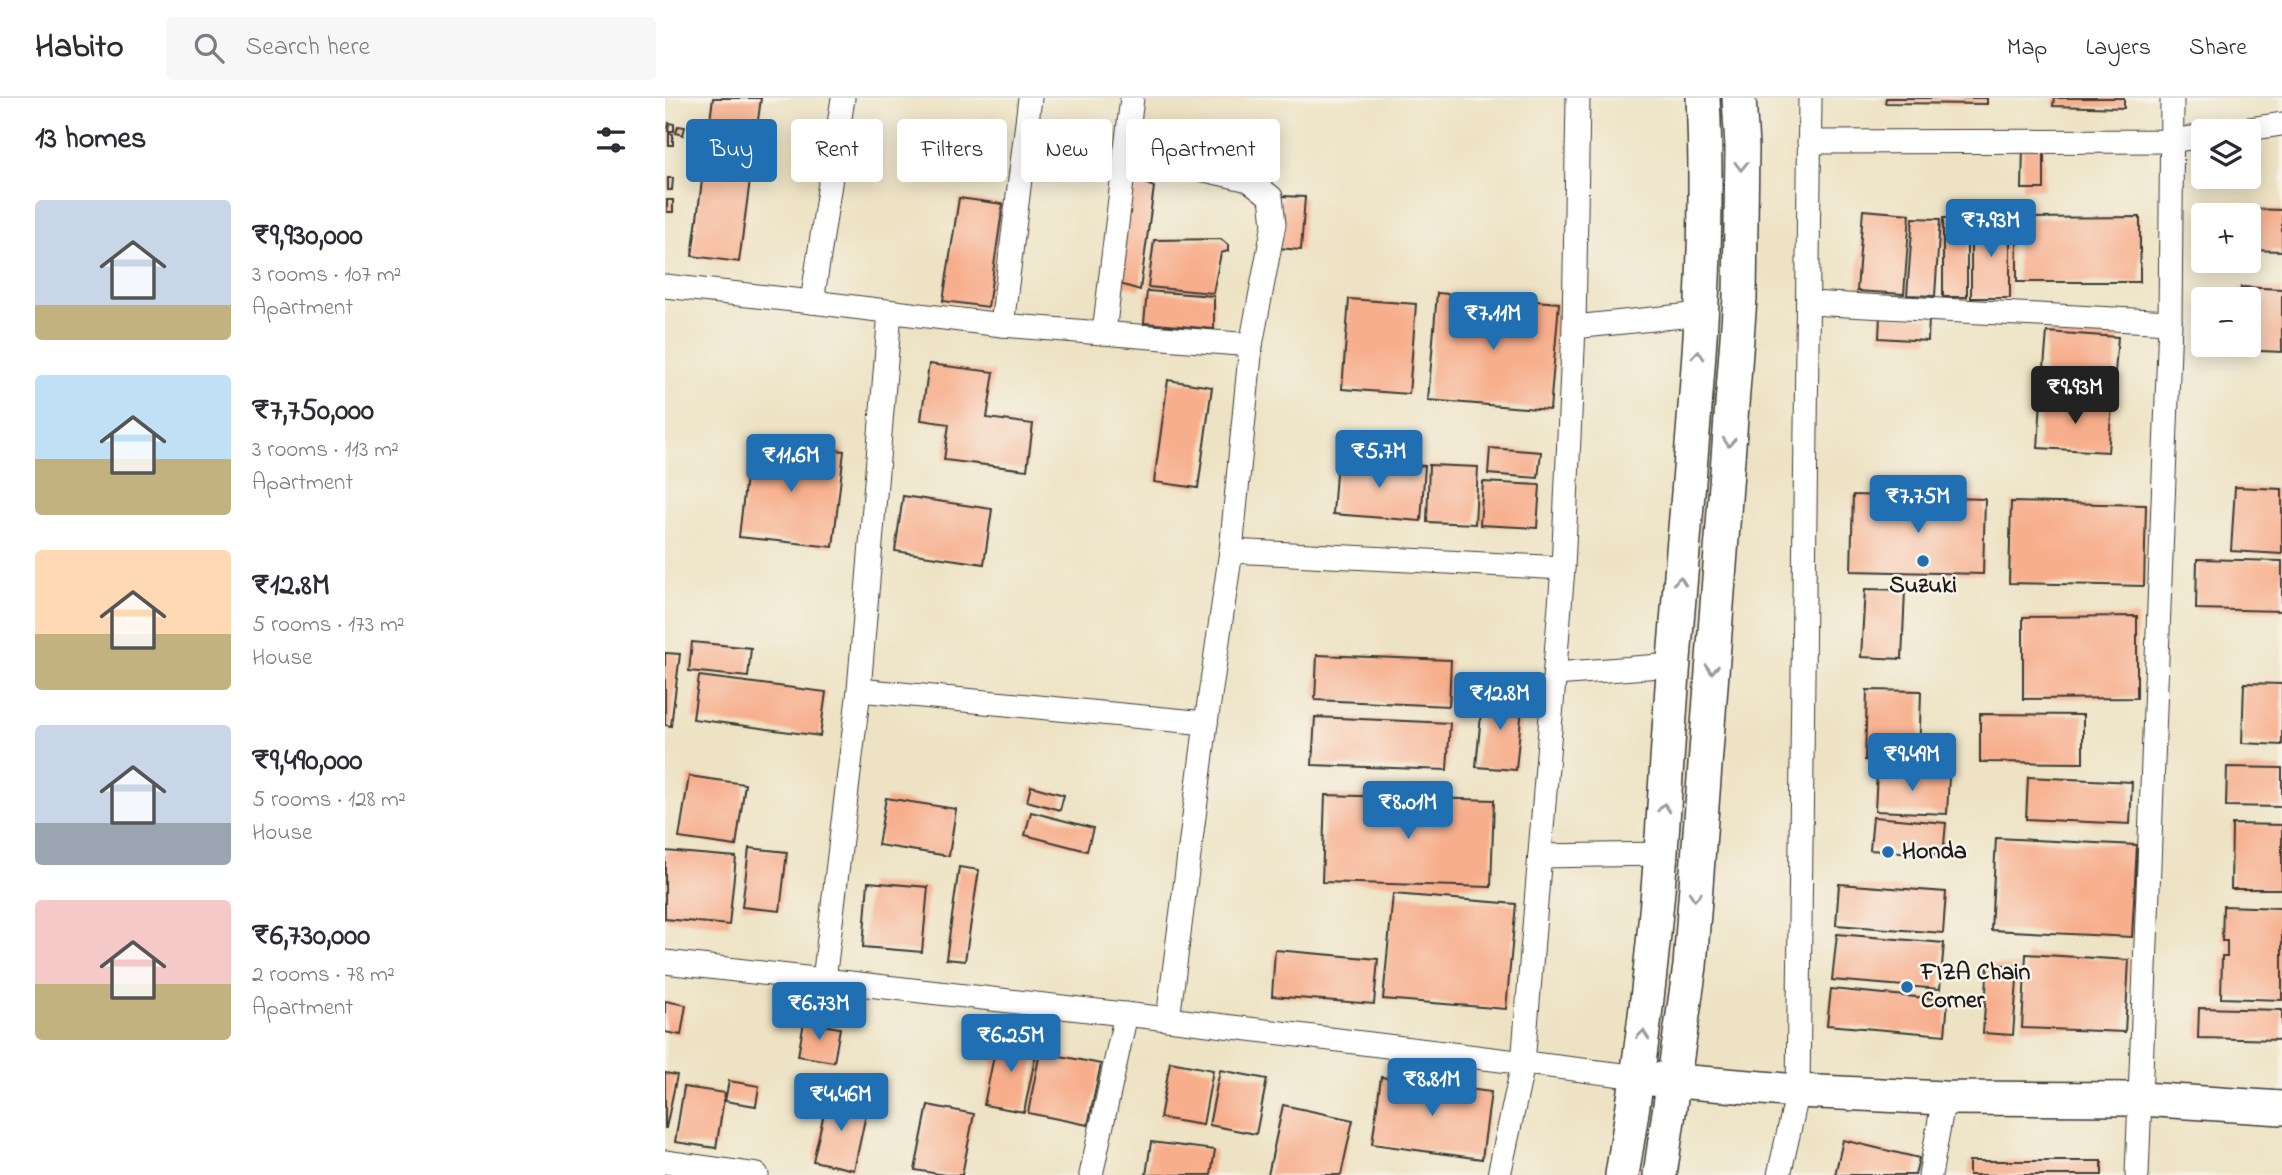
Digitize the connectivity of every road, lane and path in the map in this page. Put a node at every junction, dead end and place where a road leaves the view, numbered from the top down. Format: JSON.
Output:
{"nodes":[{"id":1,"x":843,"y":98,"type":"edge"},
{"id":2,"x":1030,"y":98,"type":"edge"},
{"id":3,"x":1132,"y":98,"type":"edge"},
{"id":4,"x":1578,"y":98,"type":"edge"},
{"id":5,"x":1703,"y":98,"type":"edge"},
{"id":6,"x":1739,"y":98,"type":"edge"},
{"id":7,"x":1809,"y":98,"type":"edge"},
{"id":8,"x":2172,"y":98,"type":"edge"},
{"id":9,"x":2282,"y":124,"type":"edge"},
{"id":10,"x":2261,"y":127,"type":"edge"},
{"id":11,"x":2191,"y":138,"type":"edge"},
{"id":12,"x":2172,"y":141,"type":"junction"},
{"id":13,"x":1809,"y":142,"type":"junction"},
{"id":14,"x":1125,"y":152,"type":"junction"},
{"id":15,"x":665,"y":286,"type":"edge"},
{"id":16,"x":812,"y":302,"type":"junction"},
{"id":17,"x":1809,"y":303,"type":"junction"},
{"id":18,"x":890,"y":312,"type":"junction"},
{"id":19,"x":1702,"y":314,"type":"junction"},
{"id":20,"x":2170,"y":323,"type":"junction"},
{"id":21,"x":1002,"y":325,"type":"junction"},
{"id":22,"x":1574,"y":327,"type":"junction"},
{"id":23,"x":1104,"y":333,"type":"junction"},
{"id":24,"x":1251,"y":345,"type":"junction"},
{"id":25,"x":1231,"y":551,"type":"junction"},
{"id":26,"x":1563,"y":568,"type":"junction"},
{"id":27,"x":1673,"y":665,"type":"junction"},
{"id":28,"x":1555,"y":674,"type":"junction"},
{"id":29,"x":859,"y":690,"type":"junction"},
{"id":30,"x":1206,"y":723,"type":"junction"},
{"id":31,"x":1661,"y":854,"type":"junction"},
{"id":32,"x":1540,"y":856,"type":"junction"},
{"id":33,"x":665,"y":962,"type":"edge"},
{"id":34,"x":824,"y":980,"type":"junction"},
{"id":35,"x":1126,"y":1014,"type":"junction"},
{"id":36,"x":1168,"y":1019,"type":"junction"},
{"id":37,"x":1523,"y":1064,"type":"junction"},
{"id":38,"x":1639,"y":1077,"type":"junction"},
{"id":39,"x":1673,"y":1081,"type":"junction"},
{"id":40,"x":1798,"y":1091,"type":"junction"},
{"id":41,"x":1944,"y":1098,"type":"junction"},
{"id":42,"x":2140,"y":1099,"type":"junction"},
{"id":43,"x":2282,"y":1108,"type":"edge"},
{"id":44,"x":665,"y":1162,"type":"edge"},
{"id":45,"x":757,"y":1175,"type":"edge"},
{"id":46,"x":1091,"y":1175,"type":"edge"},
{"id":47,"x":1499,"y":1175,"type":"edge"},
{"id":48,"x":1622,"y":1175,"type":"edge"},
{"id":49,"x":1660,"y":1175,"type":"edge"},
{"id":50,"x":1779,"y":1175,"type":"edge"},
{"id":51,"x":1930,"y":1175,"type":"edge"},
{"id":52,"x":2137,"y":1175,"type":"edge"}],
"edges":[{"from":1,"to":16,"type":"street"},
{"from":2,"to":21,"type":"street"},
{"from":3,"to":14,"type":"street"},
{"from":4,"to":22,"type":"street"},
{"from":5,"to":19,"type":"main road"},
{"from":6,"to":39,"type":"main road","one_way":true},
{"from":7,"to":13,"type":"street"},
{"from":8,"to":12,"type":"street"},
{"from":9,"to":10,"type":"street"},
{"from":11,"to":12,"type":"street"},
{"from":12,"to":13,"type":"street"},
{"from":12,"to":20,"type":"street"},
{"from":13,"to":17,"type":"street"},
{"from":14,"to":23,"type":"street"},
{"from":14,"to":24,"type":"street"},
{"from":15,"to":16,"type":"street"},
{"from":16,"to":18,"type":"street"},
{"from":17,"to":20,"type":"street"},
{"from":17,"to":40,"type":"street"},
{"from":18,"to":21,"type":"street"},
{"from":18,"to":29,"type":"street"},
{"from":19,"to":22,"type":"street"},
{"from":27,"to":19,"type":"main road","one_way":true},
{"from":20,"to":42,"type":"street"},
{"from":21,"to":23,"type":"street"},
{"from":22,"to":26,"type":"street"},
{"from":23,"to":24,"type":"street"},
{"from":24,"to":25,"type":"street"},
{"from":25,"to":26,"type":"street"},
{"from":25,"to":30,"type":"street"},
{"from":26,"to":28,"type":"street"},
{"from":27,"to":28,"type":"street"},
{"from":31,"to":27,"type":"main road","one_way":true},
{"from":28,"to":32,"type":"street"},
{"from":29,"to":30,"type":"street"},
{"from":29,"to":34,"type":"street"},
{"from":30,"to":36,"type":"street"},
{"from":31,"to":32,"type":"street"},
{"from":38,"to":31,"type":"main road","one_way":true},
{"from":32,"to":37,"type":"street"},
{"from":33,"to":34,"type":"street"},
{"from":34,"to":35,"type":"street"},
{"from":35,"to":36,"type":"street"},
{"from":35,"to":46,"type":"street"},
{"from":36,"to":37,"type":"street"},
{"from":37,"to":38,"type":"street"},
{"from":37,"to":47,"type":"street"},
{"from":38,"to":39,"type":"main road"},
{"from":38,"to":48,"type":"main road"},
{"from":39,"to":40,"type":"main road"},
{"from":39,"to":49,"type":"main road"},
{"from":40,"to":41,"type":"main road"},
{"from":40,"to":50,"type":"street"},
{"from":41,"to":42,"type":"main road"},
{"from":41,"to":51,"type":"street"},
{"from":42,"to":43,"type":"main road"},
{"from":42,"to":52,"type":"street"},
{"from":44,"to":45,"type":"street"}]}
